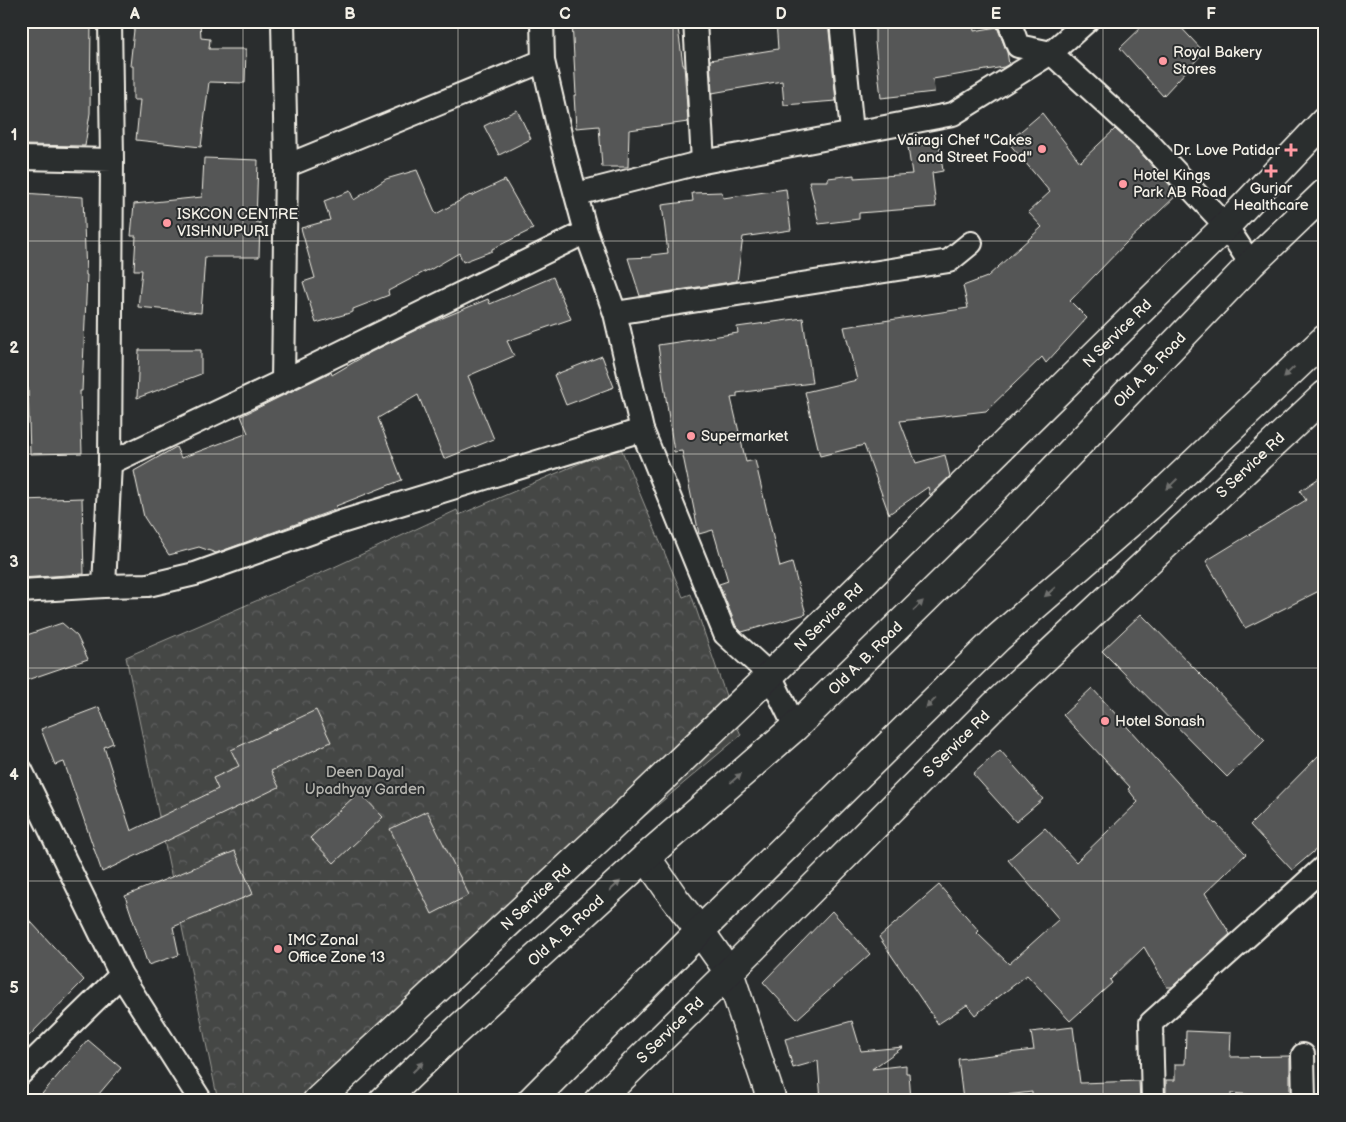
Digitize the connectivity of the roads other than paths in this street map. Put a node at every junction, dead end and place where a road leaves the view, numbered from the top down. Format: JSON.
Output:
{"nodes":[{"id":1,"x":110,"y":21,"type":"edge"},
{"id":2,"x":283,"y":21,"type":"edge"},
{"id":3,"x":542,"y":21,"type":"edge"},
{"id":4,"x":695,"y":21,"type":"edge"},
{"id":5,"x":841,"y":21,"type":"edge"},
{"id":6,"x":1009,"y":21,"type":"edge"},
{"id":7,"x":1087,"y":21,"type":"edge"},
{"id":8,"x":1052,"y":53,"type":"junction"},
{"id":9,"x":543,"y":61,"type":"junction"},
{"id":10,"x":1325,"y":121,"type":"edge"},
{"id":11,"x":852,"y":132,"type":"junction"},
{"id":12,"x":21,"y":158,"type":"edge"},
{"id":13,"x":112,"y":160,"type":"junction"},
{"id":14,"x":703,"y":162,"type":"junction"},
{"id":15,"x":286,"y":166,"type":"junction"},
{"id":16,"x":1325,"y":193,"type":"edge"},
{"id":17,"x":577,"y":194,"type":"junction"},
{"id":18,"x":1226,"y":226,"type":"junction"},
{"id":19,"x":586,"y":232,"type":"junction"},
{"id":20,"x":971,"y":243,"type":"dead end"},
{"id":21,"x":1251,"y":264,"type":"junction"},
{"id":22,"x":615,"y":313,"type":"junction"},
{"id":23,"x":1325,"y":339,"type":"edge"},
{"id":24,"x":283,"y":381,"type":"junction"},
{"id":25,"x":1325,"y":395,"type":"edge"},
{"id":26,"x":642,"y":430,"type":"junction"},
{"id":27,"x":110,"y":463,"type":"junction"},
{"id":28,"x":104,"y":586,"type":"junction"},
{"id":29,"x":21,"y":591,"type":"edge"},
{"id":30,"x":770,"y":675,"type":"junction"},
{"id":31,"x":795,"y":727,"type":"junction"},
{"id":32,"x":24,"y":786,"type":"edge"},
{"id":33,"x":646,"y":857,"type":"junction"},
{"id":34,"x":1325,"y":866,"type":"edge"},
{"id":35,"x":700,"y":931,"type":"junction"},
{"id":36,"x":729,"y":972,"type":"junction"},
{"id":37,"x":121,"y":975,"type":"junction"},
{"id":38,"x":1303,"y":1054,"type":"dead end"},
{"id":39,"x":21,"y":1073,"type":"edge"},
{"id":40,"x":201,"y":1101,"type":"edge"},
{"id":41,"x":317,"y":1101,"type":"edge"},
{"id":42,"x":383,"y":1101,"type":"edge"},
{"id":43,"x":531,"y":1101,"type":"edge"},
{"id":44,"x":598,"y":1101,"type":"edge"},
{"id":45,"x":772,"y":1101,"type":"edge"},
{"id":46,"x":1153,"y":1101,"type":"edge"},
{"id":47,"x":1304,"y":1101,"type":"edge"}],
"edges":[{"from":1,"to":13,"type":"street"},
{"from":2,"to":15,"type":"street"},
{"from":3,"to":9,"type":"street"},
{"from":4,"to":14,"type":"street"},
{"from":5,"to":11,"type":"street"},
{"from":6,"to":8,"type":"street"},
{"from":7,"to":8,"type":"street"},
{"from":8,"to":11,"type":"street"},
{"from":8,"to":18,"type":"street"},
{"from":9,"to":15,"type":"street"},
{"from":9,"to":17,"type":"street"},
{"from":10,"to":18,"type":"street","name":"N Service Rd"},
{"from":11,"to":14,"type":"street"},
{"from":12,"to":13,"type":"street"},
{"from":13,"to":27,"type":"street"},
{"from":14,"to":17,"type":"street"},
{"from":15,"to":24,"type":"street"},
{"from":16,"to":21,"type":"street","name":"Old A. B. Road"},
{"from":17,"to":19,"type":"street"},
{"from":18,"to":21,"type":"street"},
{"from":18,"to":30,"type":"street","name":"N Service Rd"},
{"from":19,"to":22,"type":"street"},
{"from":19,"to":24,"type":"street"},
{"from":20,"to":22,"type":"street"},
{"from":31,"to":21,"type":"street","name":"Old A. B. Road","one_way":true},
{"from":22,"to":26,"type":"street"},
{"from":23,"to":35,"type":"street","one_way":true},
{"from":24,"to":27,"type":"street"},
{"from":25,"to":36,"type":"street","name":"S Service Rd"},
{"from":26,"to":28,"type":"street"},
{"from":26,"to":30,"type":"street"},
{"from":27,"to":28,"type":"street"},
{"from":28,"to":29,"type":"street"},
{"from":30,"to":31,"type":"street"},
{"from":30,"to":41,"type":"street","name":"N Service Rd"},
{"from":33,"to":31,"type":"street","name":"Old A. B. Road","one_way":true},
{"from":32,"to":37,"type":"street"},
{"from":33,"to":35,"type":"street"},
{"from":42,"to":33,"type":"street","name":"Old A. B. Road","one_way":true},
{"from":34,"to":46,"type":"street"},
{"from":35,"to":36,"type":"street"},
{"from":35,"to":43,"type":"street"},
{"from":36,"to":44,"type":"street","name":"S Service Rd"},
{"from":36,"to":45,"type":"street"},
{"from":37,"to":39,"type":"street"},
{"from":37,"to":40,"type":"street"},
{"from":38,"to":47,"type":"street"}]}
